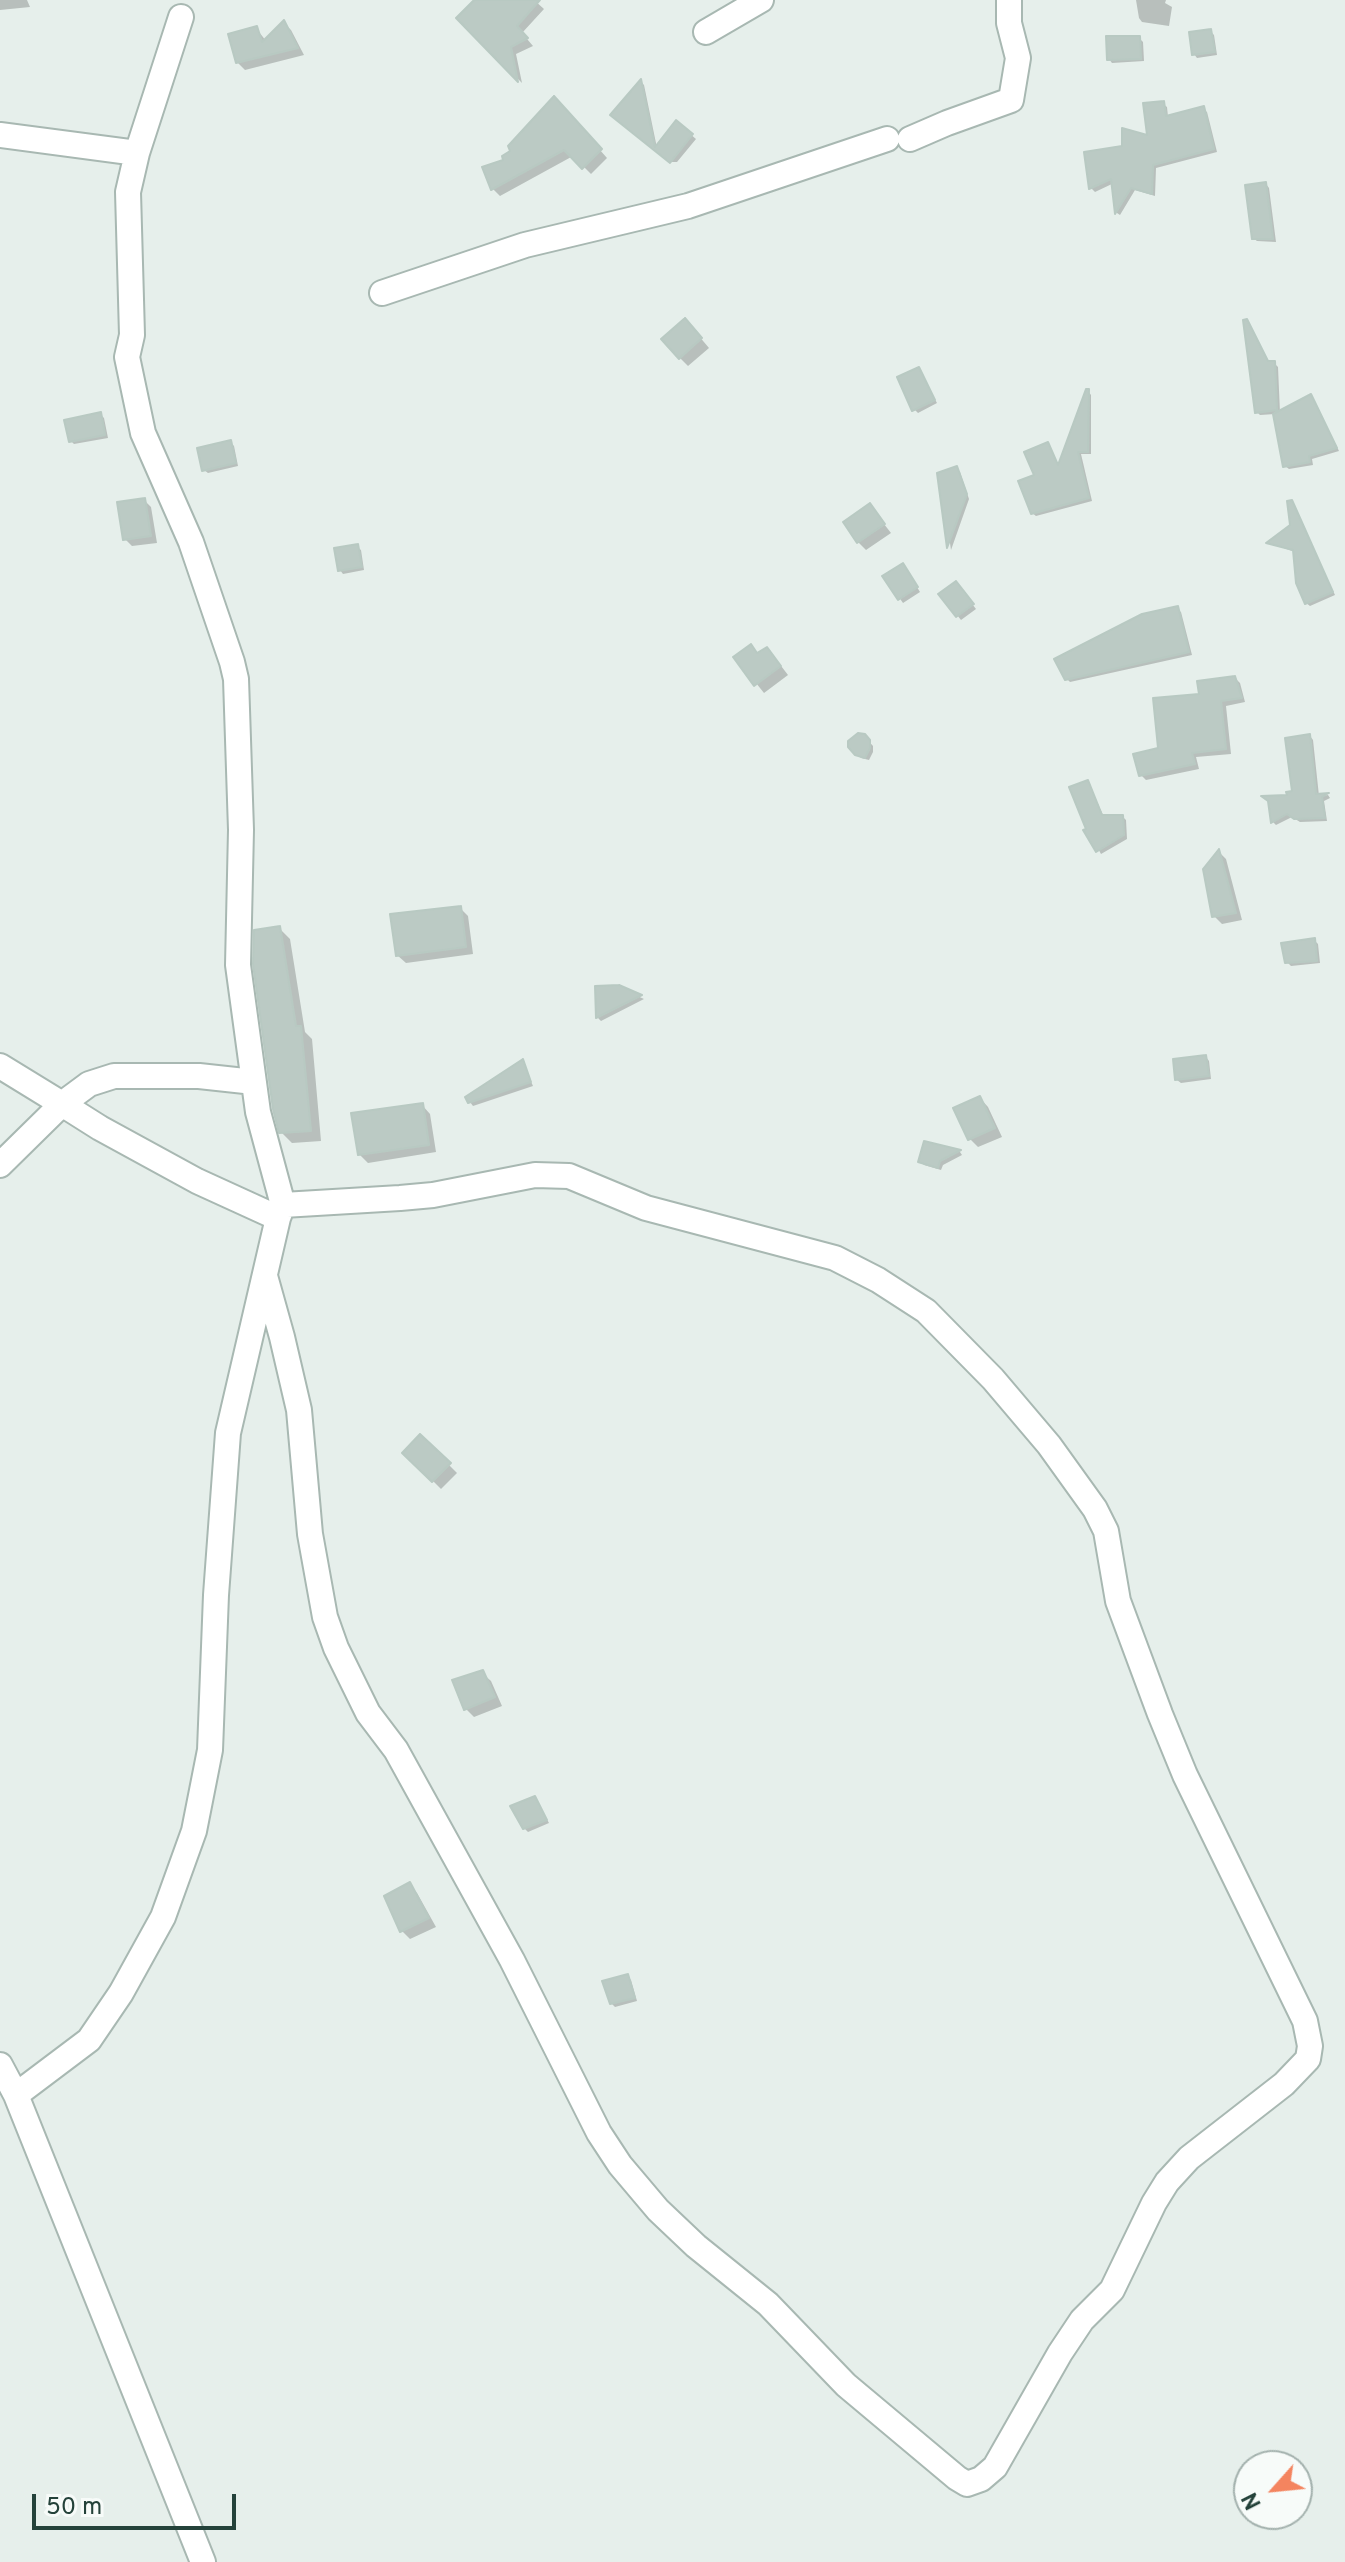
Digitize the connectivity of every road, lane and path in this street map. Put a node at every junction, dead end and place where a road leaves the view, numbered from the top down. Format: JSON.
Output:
{"nodes":[{"id":1,"x":761,"y":0,"type":"edge"},
{"id":2,"x":1009,"y":0,"type":"edge"},
{"id":3,"x":181,"y":17,"type":"dead end"},
{"id":4,"x":706,"y":32,"type":"dead end"},
{"id":5,"x":0,"y":135,"type":"edge"},
{"id":6,"x":137,"y":153,"type":"junction"},
{"id":7,"x":382,"y":293,"type":"dead end"},
{"id":8,"x":0,"y":1066,"type":"edge"},
{"id":9,"x":254,"y":1082,"type":"junction"},
{"id":10,"x":62,"y":1104,"type":"junction"},
{"id":11,"x":0,"y":1165,"type":"edge"},
{"id":12,"x":280,"y":1212,"type":"junction"},
{"id":13,"x":265,"y":1276,"type":"junction"},
{"id":14,"x":0,"y":2065,"type":"edge"},
{"id":15,"x":16,"y":2095,"type":"junction"},
{"id":16,"x":203,"y":2562,"type":"edge"}],
"edges":[{"from":1,"to":4,"type":"street"},
{"from":2,"to":7,"type":"street"},
{"from":3,"to":6,"type":"street"},
{"from":5,"to":6,"type":"street"},
{"from":6,"to":9,"type":"street"},
{"from":8,"to":10,"type":"street"},
{"from":9,"to":10,"type":"street"},
{"from":9,"to":12,"type":"street"},
{"from":10,"to":11,"type":"street"},
{"from":10,"to":12,"type":"street"},
{"from":12,"to":13,"type":"street"},
{"from":12,"to":13,"type":"street"},
{"from":13,"to":15,"type":"street"},
{"from":14,"to":15,"type":"street"},
{"from":15,"to":16,"type":"street"}]}
